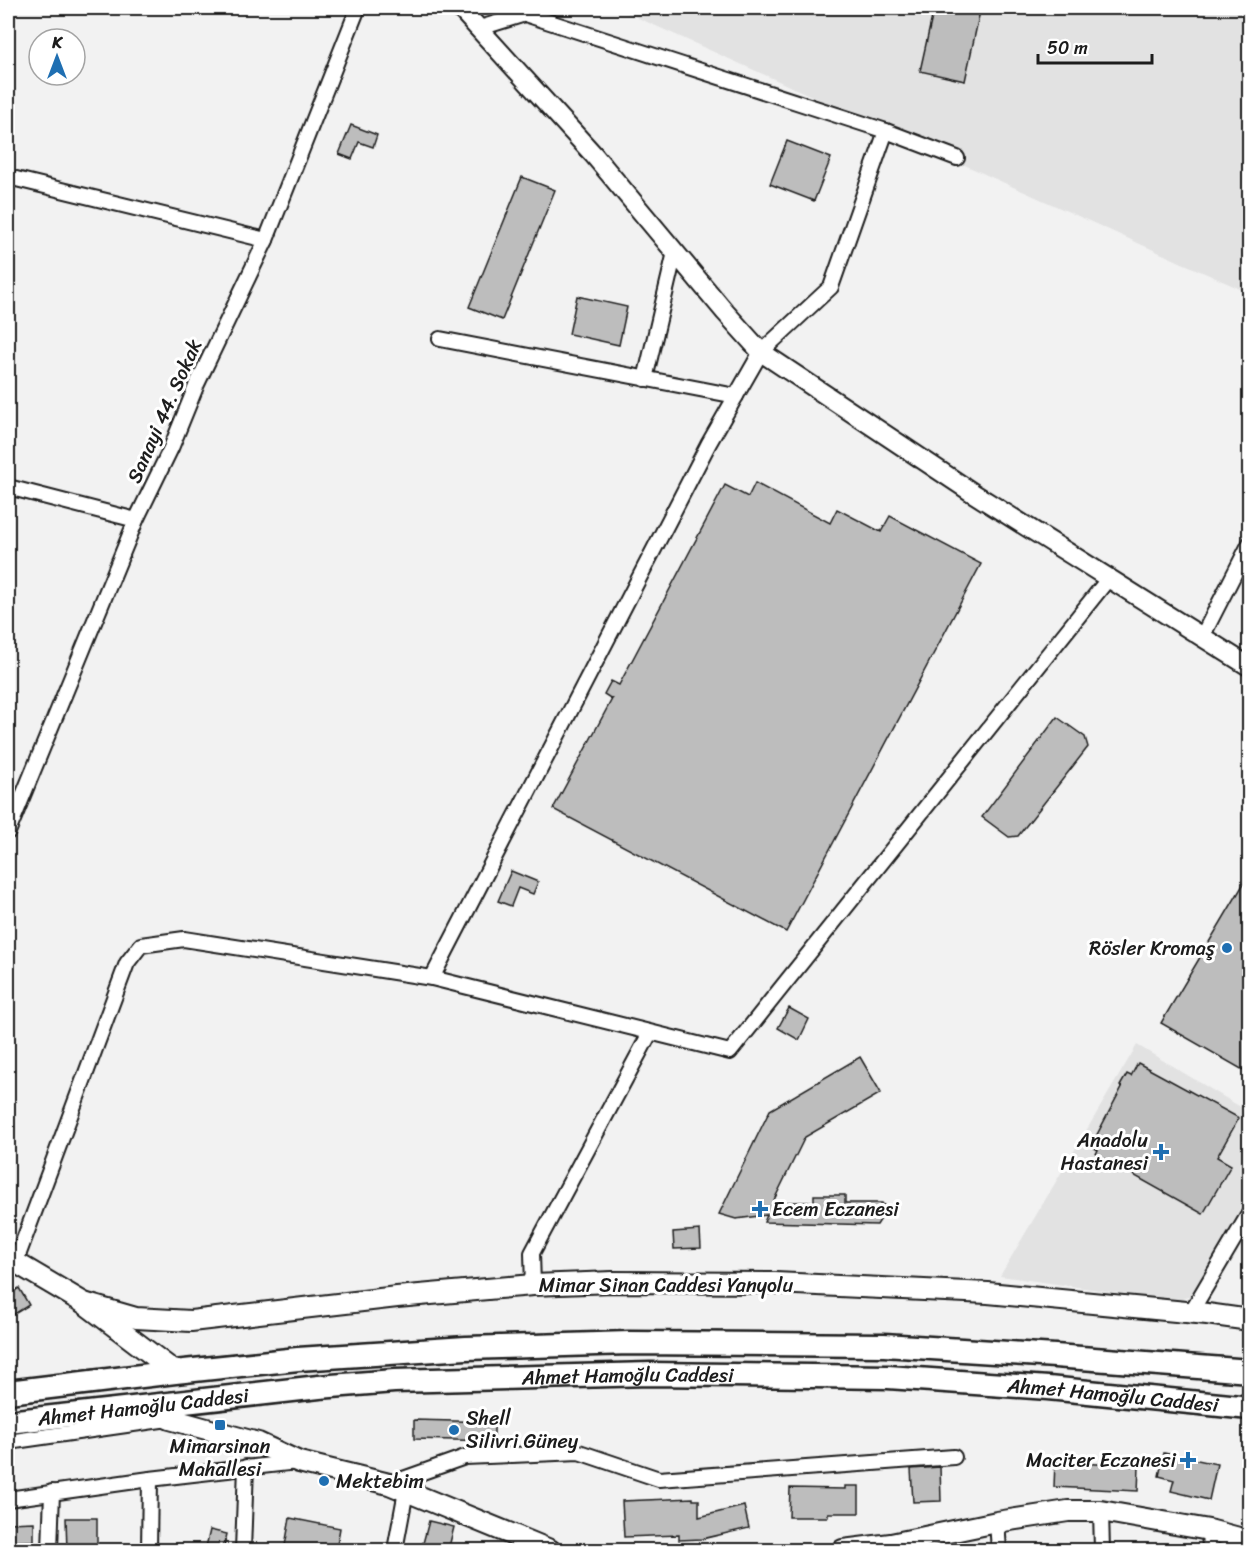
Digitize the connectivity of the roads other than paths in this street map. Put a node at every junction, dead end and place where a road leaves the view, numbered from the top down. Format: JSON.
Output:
{"nodes":[{"id":1,"x":358,"y":8,"type":"edge"},
{"id":2,"x":460,"y":8,"type":"edge"},
{"id":3,"x":526,"y":11,"type":"edge"},
{"id":4,"x":480,"y":28,"type":"junction"},
{"id":5,"x":886,"y":131,"type":"junction"},
{"id":6,"x":957,"y":158,"type":"dead end"},
{"id":7,"x":8,"y":177,"type":"edge"},
{"id":8,"x":266,"y":240,"type":"junction"},
{"id":9,"x":675,"y":252,"type":"junction"},
{"id":10,"x":440,"y":339,"type":"dead end"},
{"id":11,"x":761,"y":352,"type":"junction"},
{"id":12,"x":645,"y":379,"type":"junction"},
{"id":13,"x":736,"y":396,"type":"junction"},
{"id":14,"x":8,"y":487,"type":"edge"},
{"id":15,"x":136,"y":520,"type":"junction"},
{"id":16,"x":1250,"y":543,"type":"edge"},
{"id":17,"x":1109,"y":578,"type":"junction"},
{"id":18,"x":1202,"y":637,"type":"junction"},
{"id":19,"x":1250,"y":668,"type":"edge"},
{"id":20,"x":8,"y":832,"type":"edge"},
{"id":21,"x":432,"y":978,"type":"junction"},
{"id":22,"x":650,"y":1033,"type":"junction"},
{"id":23,"x":1250,"y":1212,"type":"edge"},
{"id":24,"x":12,"y":1260,"type":"edge"},
{"id":25,"x":533,"y":1285,"type":"junction"},
{"id":26,"x":84,"y":1303,"type":"junction"},
{"id":27,"x":1191,"y":1312,"type":"junction"},
{"id":28,"x":1250,"y":1320,"type":"edge"},
{"id":29,"x":1250,"y":1371,"type":"edge"},
{"id":30,"x":175,"y":1372,"type":"junction"},
{"id":31,"x":8,"y":1392,"type":"edge"},
{"id":32,"x":143,"y":1406,"type":"junction"},
{"id":33,"x":1250,"y":1408,"type":"edge"},
{"id":34,"x":170,"y":1419,"type":"junction"},
{"id":35,"x":8,"y":1422,"type":"edge"},
{"id":36,"x":8,"y":1442,"type":"edge"},
{"id":37,"x":954,"y":1456,"type":"dead end"},
{"id":38,"x":298,"y":1462,"type":"junction"},
{"id":39,"x":246,"y":1467,"type":"junction"},
{"id":40,"x":150,"y":1479,"type":"junction"},
{"id":41,"x":397,"y":1487,"type":"junction"},
{"id":42,"x":52,"y":1492,"type":"junction"},
{"id":43,"x":8,"y":1499,"type":"edge"},
{"id":44,"x":1101,"y":1511,"type":"junction"},
{"id":45,"x":997,"y":1522,"type":"junction"},
{"id":46,"x":1209,"y":1530,"type":"junction"},
{"id":47,"x":1250,"y":1541,"type":"edge"},
{"id":48,"x":516,"y":1544,"type":"edge"},
{"id":49,"x":891,"y":1547,"type":"edge"},
{"id":50,"x":50,"y":1551,"type":"edge"},
{"id":51,"x":149,"y":1551,"type":"edge"},
{"id":52,"x":243,"y":1551,"type":"edge"},
{"id":53,"x":395,"y":1551,"type":"edge"},
{"id":54,"x":550,"y":1551,"type":"edge"},
{"id":55,"x":843,"y":1551,"type":"edge"},
{"id":56,"x":999,"y":1551,"type":"edge"},
{"id":57,"x":1102,"y":1551,"type":"edge"},
{"id":58,"x":1210,"y":1551,"type":"edge"}],
"edges":[{"from":1,"to":8,"type":"street","name":"Sanayi 44. Sokak"},
{"from":2,"to":4,"type":"street"},
{"from":3,"to":4,"type":"street"},
{"from":3,"to":5,"type":"street"},
{"from":4,"to":9,"type":"street"},
{"from":5,"to":6,"type":"street"},
{"from":5,"to":11,"type":"street"},
{"from":7,"to":8,"type":"street"},
{"from":8,"to":15,"type":"street","name":"Sanayi 44. Sokak"},
{"from":9,"to":11,"type":"street"},
{"from":9,"to":12,"type":"street"},
{"from":10,"to":12,"type":"street"},
{"from":11,"to":13,"type":"street"},
{"from":11,"to":17,"type":"street"},
{"from":12,"to":13,"type":"street"},
{"from":13,"to":21,"type":"street"},
{"from":14,"to":15,"type":"street"},
{"from":15,"to":20,"type":"street","name":"Sanayi 44. Sokak"},
{"from":16,"to":18,"type":"street"},
{"from":17,"to":18,"type":"street"},
{"from":17,"to":22,"type":"street"},
{"from":18,"to":19,"type":"street"},
{"from":21,"to":22,"type":"street"},
{"from":21,"to":24,"type":"street"},
{"from":22,"to":25,"type":"street"},
{"from":23,"to":27,"type":"street"},
{"from":24,"to":26,"type":"main road"},
{"from":25,"to":26,"type":"main road","name":"Mimar Sinan Caddesi Yanyolu"},
{"from":25,"to":27,"type":"main road","name":"Mimar Sinan Caddesi Yanyolu"},
{"from":26,"to":30,"type":"main road"},
{"from":27,"to":28,"type":"main road","name":"Mimar Sinan Caddesi Yanyolu"},
{"from":29,"to":30,"type":"highway","name":"Ahmet Hamoğlu Caddesi"},
{"from":30,"to":31,"type":"highway","name":"Ahmet Hamoğlu Caddesi"},
{"from":32,"to":33,"type":"highway","name":"Ahmet Hamoğlu Caddesi"},
{"from":32,"to":34,"type":"main road"},
{"from":32,"to":35,"type":"highway","name":"Ahmet Hamoğlu Caddesi"},
{"from":34,"to":36,"type":"street"},
{"from":34,"to":38,"type":"main road"},
{"from":37,"to":41,"type":"street"},
{"from":38,"to":39,"type":"street"},
{"from":38,"to":41,"type":"main road"},
{"from":39,"to":40,"type":"street"},
{"from":39,"to":52,"type":"street"},
{"from":40,"to":42,"type":"street"},
{"from":40,"to":51,"type":"street"},
{"from":41,"to":48,"type":"main road"},
{"from":41,"to":53,"type":"street"},
{"from":42,"to":43,"type":"street"},
{"from":42,"to":50,"type":"street"},
{"from":44,"to":45,"type":"main road"},
{"from":44,"to":46,"type":"main road"},
{"from":44,"to":57,"type":"street"},
{"from":45,"to":49,"type":"main road"},
{"from":45,"to":56,"type":"street"},
{"from":46,"to":47,"type":"main road"},
{"from":46,"to":58,"type":"street"},
{"from":48,"to":54,"type":"main road"},
{"from":49,"to":55,"type":"main road"}]}
